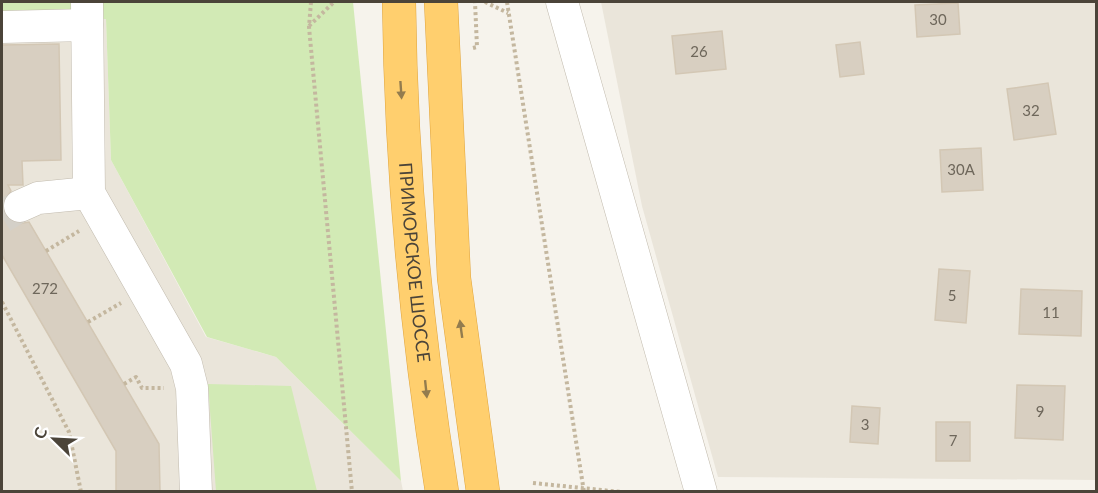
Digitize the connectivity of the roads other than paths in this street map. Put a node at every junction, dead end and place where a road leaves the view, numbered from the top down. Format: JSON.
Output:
{"nodes":[{"id":1,"x":562,"y":2,"type":"edge"},
{"id":2,"x":87,"y":13,"type":"edge"},
{"id":3,"x":399,"y":17,"type":"edge"},
{"id":4,"x":441,"y":17,"type":"edge"},
{"id":5,"x":2,"y":27,"type":"edge"},
{"id":6,"x":96,"y":205,"type":"junction"},
{"id":7,"x":20,"y":206,"type":"tunnel mouth"},
{"id":8,"x":196,"y":492,"type":"edge"},
{"id":9,"x":442,"y":492,"type":"edge"},
{"id":10,"x":483,"y":492,"type":"edge"},
{"id":11,"x":701,"y":492,"type":"edge"}],
"edges":[{"from":1,"to":11,"type":"street"},
{"from":2,"to":5,"type":"street"},
{"from":2,"to":6,"type":"street"},
{"from":3,"to":9,"type":"highway","name":"ПРИМОРСКОЕ ШОССЕ","one_way":true},
{"from":10,"to":4,"type":"highway","name":"ПРИМОРСКОЕ ШОССЕ","one_way":true},
{"from":6,"to":7,"type":"street"},
{"from":6,"to":8,"type":"street"}]}
